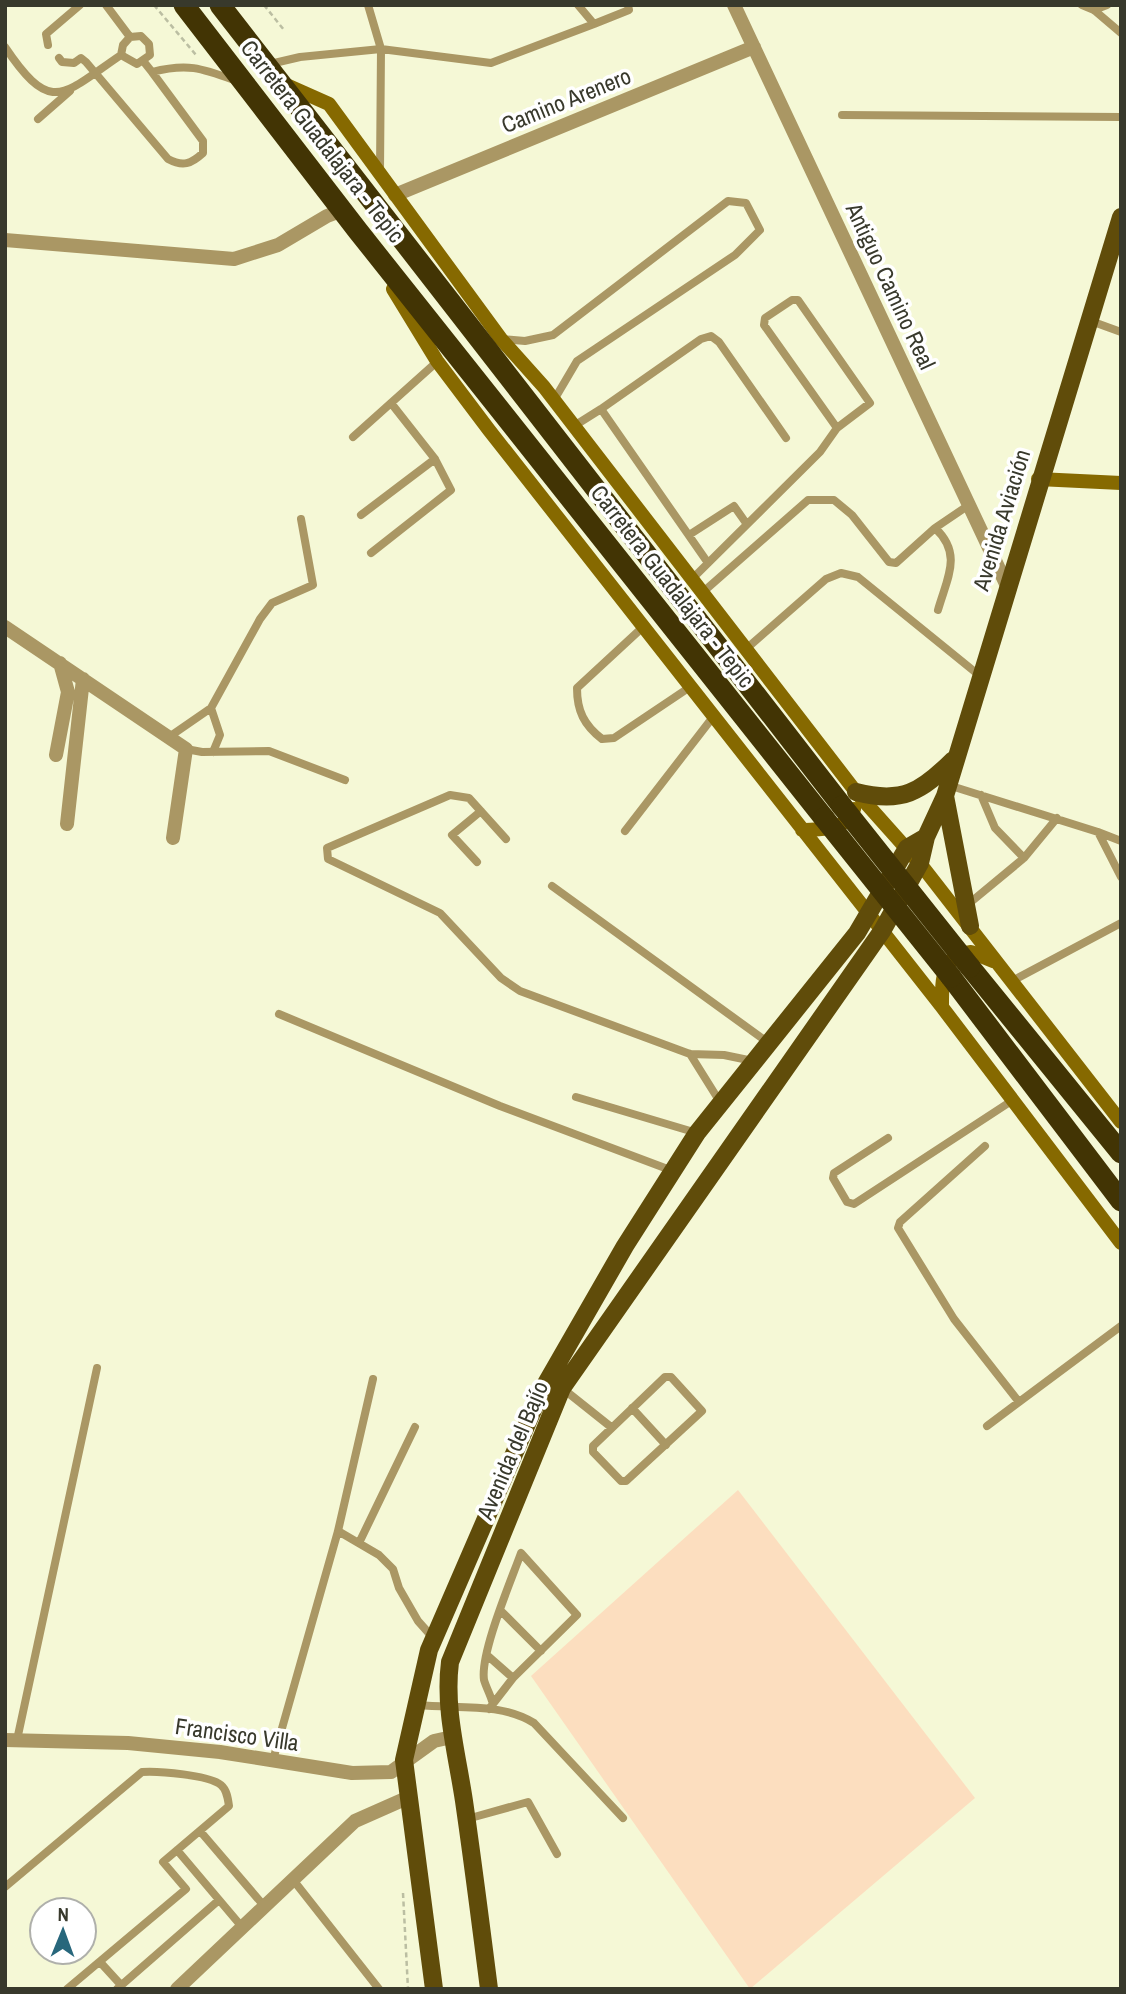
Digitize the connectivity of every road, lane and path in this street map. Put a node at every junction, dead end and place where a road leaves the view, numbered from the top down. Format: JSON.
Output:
{"nodes":[{"id":1,"x":80,"y":5,"type":"edge"},
{"id":2,"x":106,"y":5,"type":"edge"},
{"id":3,"x":184,"y":5,"type":"edge"},
{"id":4,"x":220,"y":5,"type":"edge"},
{"id":5,"x":264,"y":5,"type":"edge"},
{"id":6,"x":368,"y":5,"type":"edge"},
{"id":7,"x":578,"y":5,"type":"edge"},
{"id":8,"x":628,"y":5,"type":"edge"},
{"id":9,"x":734,"y":5,"type":"edge"},
{"id":10,"x":1082,"y":5,"type":"edge"},
{"id":11,"x":1107,"y":5,"type":"edge"},
{"id":12,"x":1094,"y":10,"type":"junction"},
{"id":13,"x":594,"y":24,"type":"junction"},
{"id":14,"x":284,"y":30,"type":"dead end"},
{"id":15,"x":1121,"y":33,"type":"edge"},
{"id":16,"x":130,"y":37,"type":"junction"},
{"id":17,"x":48,"y":45,"type":"dead end"},
{"id":18,"x":5,"y":47,"type":"edge"},
{"id":19,"x":754,"y":47,"type":"junction"},
{"id":20,"x":381,"y":49,"type":"junction"},
{"id":21,"x":121,"y":55,"type":"junction"},
{"id":22,"x":58,"y":58,"type":"dead end"},
{"id":23,"x":144,"y":62,"type":"junction"},
{"id":24,"x":152,"y":72,"type":"junction"},
{"id":25,"x":271,"y":72,"type":"junction"},
{"id":26,"x":94,"y":73,"type":"junction"},
{"id":27,"x":247,"y":85,"type":"junction"},
{"id":28,"x":70,"y":91,"type":"junction"},
{"id":29,"x":842,"y":115,"type":"dead end"},
{"id":30,"x":1121,"y":117,"type":"edge"},
{"id":31,"x":38,"y":119,"type":"dead end"},
{"id":32,"x":380,"y":174,"type":"junction"},
{"id":33,"x":395,"y":195,"type":"junction"},
{"id":34,"x":343,"y":210,"type":"junction"},
{"id":35,"x":1121,"y":217,"type":"edge"},
{"id":36,"x":5,"y":240,"type":"edge"},
{"id":37,"x":1088,"y":320,"type":"junction"},
{"id":38,"x":1121,"y":332,"type":"edge"},
{"id":39,"x":501,"y":339,"type":"junction"},
{"id":40,"x":444,"y":354,"type":"junction"},
{"id":41,"x":554,"y":400,"type":"junction"},
{"id":42,"x":391,"y":402,"type":"junction"},
{"id":43,"x":601,"y":409,"type":"junction"},
{"id":44,"x":574,"y":426,"type":"junction"},
{"id":45,"x":838,"y":428,"type":"junction"},
{"id":46,"x":353,"y":437,"type":"dead end"},
{"id":47,"x":786,"y":438,"type":"dead end"},
{"id":48,"x":435,"y":459,"type":"junction"},
{"id":49,"x":1038,"y":479,"type":"junction"},
{"id":50,"x":1121,"y":483,"type":"edge"},
{"id":51,"x":969,"y":505,"type":"junction"},
{"id":52,"x":361,"y":515,"type":"dead end"},
{"id":53,"x":301,"y":519,"type":"dead end"},
{"id":54,"x":746,"y":523,"type":"junction"},
{"id":55,"x":935,"y":528,"type":"junction"},
{"id":56,"x":689,"y":535,"type":"junction"},
{"id":57,"x":371,"y":553,"type":"dead end"},
{"id":58,"x":708,"y":562,"type":"junction"},
{"id":59,"x":692,"y":579,"type":"junction"},
{"id":60,"x":1007,"y":586,"type":"junction"},
{"id":61,"x":703,"y":592,"type":"junction"},
{"id":62,"x":938,"y":610,"type":"dead end"},
{"id":63,"x":5,"y":626,"type":"edge"},
{"id":64,"x":643,"y":627,"type":"junction"},
{"id":65,"x":747,"y":649,"type":"junction"},
{"id":66,"x":60,"y":663,"type":"junction"},
{"id":67,"x":980,"y":676,"type":"junction"},
{"id":68,"x":83,"y":680,"type":"junction"},
{"id":69,"x":690,"y":687,"type":"junction"},
{"id":70,"x":211,"y":708,"type":"junction"},
{"id":71,"x":713,"y":717,"type":"junction"},
{"id":72,"x":169,"y":737,"type":"junction"},
{"id":73,"x":186,"y":748,"type":"junction"},
{"id":74,"x":214,"y":752,"type":"junction"},
{"id":75,"x":56,"y":755,"type":"dead end"},
{"id":76,"x":955,"y":758,"type":"junction"},
{"id":77,"x":345,"y":780,"type":"dead end"},
{"id":78,"x":946,"y":790,"type":"junction"},
{"id":79,"x":981,"y":795,"type":"junction"},
{"id":80,"x":840,"y":805,"type":"junction"},
{"id":81,"x":481,"y":811,"type":"junction"},
{"id":82,"x":1057,"y":818,"type":"junction"},
{"id":83,"x":67,"y":824,"type":"dead end"},
{"id":84,"x":802,"y":830,"type":"junction"},
{"id":85,"x":625,"y":831,"type":"dead end"},
{"id":86,"x":1098,"y":832,"type":"junction"},
{"id":87,"x":926,"y":837,"type":"junction"},
{"id":88,"x":173,"y":838,"type":"dead end"},
{"id":89,"x":506,"y":839,"type":"dead end"},
{"id":90,"x":1121,"y":841,"type":"edge"},
{"id":91,"x":907,"y":848,"type":"junction"},
{"id":92,"x":1024,"y":858,"type":"junction"},
{"id":93,"x":477,"y":862,"type":"dead end"},
{"id":94,"x":920,"y":863,"type":"junction"},
{"id":95,"x":1121,"y":877,"type":"edge"},
{"id":96,"x":552,"y":886,"type":"dead end"},
{"id":97,"x":964,"y":908,"type":"junction"},
{"id":98,"x":870,"y":915,"type":"junction"},
{"id":99,"x":1121,"y":923,"type":"edge"},
{"id":100,"x":970,"y":926,"type":"junction"},
{"id":101,"x":882,"y":931,"type":"junction"},
{"id":102,"x":1000,"y":966,"type":"junction"},
{"id":103,"x":1012,"y":981,"type":"junction"},
{"id":104,"x":942,"y":1007,"type":"junction"},
{"id":105,"x":279,"y":1014,"type":"dead end"},
{"id":106,"x":770,"y":1044,"type":"junction"},
{"id":107,"x":690,"y":1054,"type":"junction"},
{"id":108,"x":753,"y":1061,"type":"junction"},
{"id":109,"x":576,"y":1097,"type":"dead end"},
{"id":110,"x":1013,"y":1100,"type":"junction"},
{"id":111,"x":721,"y":1104,"type":"junction"},
{"id":112,"x":1121,"y":1122,"type":"edge"},
{"id":113,"x":697,"y":1133,"type":"junction"},
{"id":114,"x":888,"y":1138,"type":"dead end"},
{"id":115,"x":985,"y":1146,"type":"dead end"},
{"id":116,"x":1121,"y":1153,"type":"edge"},
{"id":117,"x":673,"y":1171,"type":"junction"},
{"id":118,"x":1121,"y":1201,"type":"edge"},
{"id":119,"x":1121,"y":1242,"type":"edge"},
{"id":120,"x":1121,"y":1326,"type":"edge"},
{"id":121,"x":97,"y":1368,"type":"dead end"},
{"id":122,"x":373,"y":1379,"type":"dead end"},
{"id":123,"x":562,"y":1388,"type":"junction"},
{"id":124,"x":1019,"y":1402,"type":"junction"},
{"id":125,"x":632,"y":1408,"type":"junction"},
{"id":126,"x":987,"y":1426,"type":"dead end"},
{"id":127,"x":415,"y":1427,"type":"dead end"},
{"id":128,"x":611,"y":1427,"type":"junction"},
{"id":129,"x":666,"y":1445,"type":"junction"},
{"id":130,"x":338,"y":1531,"type":"junction"},
{"id":131,"x":359,"y":1543,"type":"junction"},
{"id":132,"x":500,"y":1610,"type":"junction"},
{"id":133,"x":434,"y":1639,"type":"junction"},
{"id":134,"x":541,"y":1651,"type":"junction"},
{"id":135,"x":488,"y":1656,"type":"junction"},
{"id":136,"x":513,"y":1678,"type":"junction"},
{"id":137,"x":491,"y":1705,"type":"junction"},
{"id":138,"x":418,"y":1706,"type":"junction"},
{"id":139,"x":450,"y":1708,"type":"junction"},
{"id":140,"x":452,"y":1737,"type":"junction"},
{"id":141,"x":11,"y":1740,"type":"edge"},
{"id":142,"x":272,"y":1760,"type":"junction"},
{"id":143,"x":404,"y":1760,"type":"junction"},
{"id":144,"x":407,"y":1798,"type":"junction"},
{"id":145,"x":623,"y":1818,"type":"dead end"},
{"id":146,"x":467,"y":1819,"type":"junction"},
{"id":147,"x":200,"y":1830,"type":"junction"},
{"id":148,"x":177,"y":1850,"type":"junction"},
{"id":149,"x":557,"y":1854,"type":"dead end"},
{"id":150,"x":200,"y":1878,"type":"junction"},
{"id":151,"x":294,"y":1881,"type":"junction"},
{"id":152,"x":5,"y":1887,"type":"edge"},
{"id":153,"x":186,"y":1889,"type":"junction"},
{"id":154,"x":219,"y":1900,"type":"junction"},
{"id":155,"x":265,"y":1908,"type":"junction"},
{"id":156,"x":242,"y":1927,"type":"junction"},
{"id":157,"x":100,"y":1962,"type":"junction"},
{"id":158,"x":119,"y":1987,"type":"edge"},
{"id":159,"x":67,"y":1989,"type":"edge"},
{"id":160,"x":177,"y":1989,"type":"edge"},
{"id":161,"x":379,"y":1989,"type":"edge"},
{"id":162,"x":433,"y":1989,"type":"edge"},
{"id":163,"x":489,"y":1989,"type":"edge"}],
"edges":[{"from":1,"to":17,"type":"lane"},
{"from":2,"to":16,"type":"lane"},
{"from":3,"to":27,"type":"highway","name":"Carretera Guadalajara - Tepic"},
{"from":4,"to":25,"type":"highway","name":"Carretera Guadalajara - Tepic"},
{"from":5,"to":14,"type":"path"},
{"from":6,"to":20,"type":"lane"},
{"from":7,"to":13,"type":"lane"},
{"from":8,"to":13,"type":"lane"},
{"from":9,"to":19,"type":"street","name":"Antiguo Camino Real"},
{"from":10,"to":12,"type":"lane"},
{"from":11,"to":12,"type":"lane"},
{"from":12,"to":15,"type":"lane"},
{"from":13,"to":20,"type":"lane"},
{"from":16,"to":21,"type":"lane"},
{"from":16,"to":23,"type":"lane"},
{"from":18,"to":28,"type":"lane"},
{"from":19,"to":33,"type":"street","name":"Camino Arenero"},
{"from":19,"to":51,"type":"street","name":"Antiguo Camino Real"},
{"from":20,"to":25,"type":"lane"},
{"from":20,"to":32,"type":"lane"},
{"from":21,"to":23,"type":"lane"},
{"from":21,"to":26,"type":"lane"},
{"from":22,"to":26,"type":"lane"},
{"from":23,"to":24,"type":"lane"},
{"from":24,"to":26,"type":"lane"},
{"from":24,"to":27,"type":"lane"},
{"from":25,"to":32,"type":"main road"},
{"from":25,"to":80,"type":"highway","name":"Carretera Guadalajara - Tepic"},
{"from":26,"to":28,"type":"lane"},
{"from":27,"to":34,"type":"highway","name":"Carretera Guadalajara - Tepic"},
{"from":28,"to":31,"type":"lane"},
{"from":29,"to":30,"type":"lane"},
{"from":32,"to":33,"type":"main road"},
{"from":33,"to":39,"type":"main road"},
{"from":34,"to":36,"type":"street"},
{"from":34,"to":40,"type":"highway","name":"Carretera Guadalajara - Tepic"},
{"from":35,"to":37,"type":"main road","name":"Avenida Aviación"},
{"from":37,"to":38,"type":"lane"},
{"from":37,"to":49,"type":"main road","name":"Avenida Aviación"},
{"from":39,"to":41,"type":"main road"},
{"from":39,"to":41,"type":"lane"},
{"from":40,"to":42,"type":"lane"},
{"from":40,"to":64,"type":"main road"},
{"from":40,"to":80,"type":"highway","name":"Carretera Guadalajara - Tepic"},
{"from":41,"to":44,"type":"main road"},
{"from":42,"to":46,"type":"lane"},
{"from":42,"to":48,"type":"lane"},
{"from":43,"to":44,"type":"lane"},
{"from":43,"to":47,"type":"lane"},
{"from":43,"to":56,"type":"lane"},
{"from":44,"to":59,"type":"main road"},
{"from":45,"to":45,"type":"lane"},
{"from":45,"to":54,"type":"lane"},
{"from":48,"to":52,"type":"lane"},
{"from":48,"to":57,"type":"lane"},
{"from":49,"to":50,"type":"main road"},
{"from":49,"to":60,"type":"main road","name":"Avenida Aviación"},
{"from":51,"to":55,"type":"lane"},
{"from":51,"to":60,"type":"street","name":"Antiguo Camino Real"},
{"from":53,"to":70,"type":"lane"},
{"from":54,"to":56,"type":"lane"},
{"from":54,"to":58,"type":"lane"},
{"from":55,"to":61,"type":"lane"},
{"from":55,"to":62,"type":"lane"},
{"from":56,"to":58,"type":"lane"},
{"from":58,"to":59,"type":"lane"},
{"from":59,"to":61,"type":"main road"},
{"from":60,"to":67,"type":"main road","name":"Avenida Aviación"},
{"from":61,"to":65,"type":"main road"},
{"from":63,"to":66,"type":"street"},
{"from":64,"to":69,"type":"main road"},
{"from":64,"to":69,"type":"lane"},
{"from":65,"to":67,"type":"lane"},
{"from":65,"to":80,"type":"main road"},
{"from":66,"to":68,"type":"street"},
{"from":66,"to":75,"type":"street"},
{"from":67,"to":76,"type":"main road","name":"Avenida Aviación"},
{"from":68,"to":72,"type":"street"},
{"from":68,"to":83,"type":"street"},
{"from":69,"to":71,"type":"main road"},
{"from":70,"to":72,"type":"lane"},
{"from":70,"to":74,"type":"lane"},
{"from":71,"to":84,"type":"main road"},
{"from":71,"to":85,"type":"lane"},
{"from":72,"to":73,"type":"street"},
{"from":73,"to":74,"type":"lane"},
{"from":73,"to":88,"type":"street"},
{"from":74,"to":77,"type":"lane"},
{"from":76,"to":78,"type":"main road","name":"Avenida Aviación"},
{"from":76,"to":80,"type":"main road"},
{"from":78,"to":79,"type":"lane"},
{"from":78,"to":87,"type":"main road","name":"Avenida Aviación"},
{"from":78,"to":97,"type":"main road"},
{"from":79,"to":82,"type":"lane"},
{"from":79,"to":92,"type":"lane"},
{"from":80,"to":84,"type":"main road"},
{"from":80,"to":91,"type":"main road"},
{"from":80,"to":116,"type":"highway","name":"Carretera Guadalajara - Tepic","bridge":true},
{"from":80,"to":118,"type":"highway","name":"Carretera Guadalajara - Tepic","bridge":true},
{"from":81,"to":89,"type":"lane"},
{"from":81,"to":93,"type":"lane"},
{"from":81,"to":107,"type":"lane"},
{"from":82,"to":86,"type":"lane"},
{"from":82,"to":92,"type":"lane"},
{"from":84,"to":98,"type":"main road"},
{"from":86,"to":90,"type":"lane"},
{"from":86,"to":95,"type":"lane"},
{"from":87,"to":91,"type":"main road"},
{"from":87,"to":94,"type":"main road","name":"Avenida Aviación"},
{"from":91,"to":94,"type":"main road"},
{"from":91,"to":98,"type":"main road"},
{"from":92,"to":97,"type":"lane"},
{"from":94,"to":100,"type":"main road"},
{"from":94,"to":101,"type":"main road","name":"Avenida Aviación"},
{"from":96,"to":106,"type":"lane"},
{"from":97,"to":100,"type":"main road"},
{"from":98,"to":101,"type":"main road"},
{"from":98,"to":106,"type":"main road","name":"Avenida del Bajío"},
{"from":99,"to":103,"type":"lane"},
{"from":100,"to":102,"type":"main road"},
{"from":101,"to":104,"type":"main road"},
{"from":101,"to":123,"type":"main road","name":"Avenida del Bajío"},
{"from":102,"to":103,"type":"main road"},
{"from":102,"to":104,"type":"main road"},
{"from":103,"to":112,"type":"main road"},
{"from":104,"to":110,"type":"main road"},
{"from":105,"to":117,"type":"lane"},
{"from":106,"to":108,"type":"main road","name":"Avenida del Bajío"},
{"from":107,"to":108,"type":"lane"},
{"from":107,"to":111,"type":"lane"},
{"from":108,"to":111,"type":"main road","name":"Avenida del Bajío"},
{"from":109,"to":113,"type":"lane"},
{"from":110,"to":114,"type":"lane"},
{"from":110,"to":119,"type":"main road"},
{"from":111,"to":113,"type":"main road","name":"Avenida del Bajío"},
{"from":113,"to":117,"type":"main road","name":"Avenida del Bajío"},
{"from":115,"to":124,"type":"lane"},
{"from":117,"to":133,"type":"main road","name":"Avenida del Bajío"},
{"from":120,"to":124,"type":"lane"},
{"from":121,"to":141,"type":"lane"},
{"from":122,"to":130,"type":"lane"},
{"from":123,"to":128,"type":"lane"},
{"from":123,"to":139,"type":"main road","name":"Avenida del Bajío"},
{"from":124,"to":126,"type":"lane"},
{"from":125,"to":128,"type":"lane"},
{"from":125,"to":129,"type":"lane"},
{"from":125,"to":129,"type":"lane"},
{"from":127,"to":131,"type":"lane"},
{"from":128,"to":129,"type":"lane"},
{"from":130,"to":131,"type":"lane"},
{"from":130,"to":142,"type":"lane"},
{"from":131,"to":133,"type":"lane"},
{"from":132,"to":134,"type":"lane"},
{"from":132,"to":134,"type":"lane"},
{"from":132,"to":135,"type":"lane"},
{"from":133,"to":138,"type":"main road","name":"Avenida del Bajío"},
{"from":134,"to":136,"type":"lane"},
{"from":135,"to":136,"type":"lane"},
{"from":135,"to":137,"type":"lane"},
{"from":136,"to":137,"type":"lane"},
{"from":137,"to":139,"type":"lane"},
{"from":137,"to":145,"type":"lane"},
{"from":138,"to":139,"type":"lane"},
{"from":138,"to":143,"type":"main road","name":"Avenida del Bajío"},
{"from":139,"to":140,"type":"main road","name":"Avenida del Bajío"},
{"from":140,"to":143,"type":"street","name":"Francisco Villa"},
{"from":140,"to":146,"type":"main road","name":"Avenida del Bajío"},
{"from":141,"to":142,"type":"street","name":"Francisco Villa"},
{"from":142,"to":143,"type":"street","name":"Francisco Villa"},
{"from":143,"to":144,"type":"main road","name":"Avenida del Bajío"},
{"from":144,"to":151,"type":"street"},
{"from":144,"to":162,"type":"main road","name":"Avenida del Bajío"},
{"from":146,"to":149,"type":"lane"},
{"from":146,"to":163,"type":"main road","name":"Avenida del Bajío"},
{"from":147,"to":148,"type":"lane"},
{"from":147,"to":152,"type":"lane"},
{"from":147,"to":155,"type":"lane"},
{"from":148,"to":150,"type":"lane"},
{"from":148,"to":153,"type":"lane"},
{"from":150,"to":153,"type":"lane"},
{"from":150,"to":154,"type":"lane"},
{"from":151,"to":155,"type":"street"},
{"from":151,"to":161,"type":"lane"},
{"from":153,"to":157,"type":"lane"},
{"from":154,"to":156,"type":"lane"},
{"from":154,"to":158,"type":"lane"},
{"from":155,"to":156,"type":"street"},
{"from":156,"to":160,"type":"street"},
{"from":157,"to":158,"type":"lane"},
{"from":157,"to":159,"type":"lane"}]}
